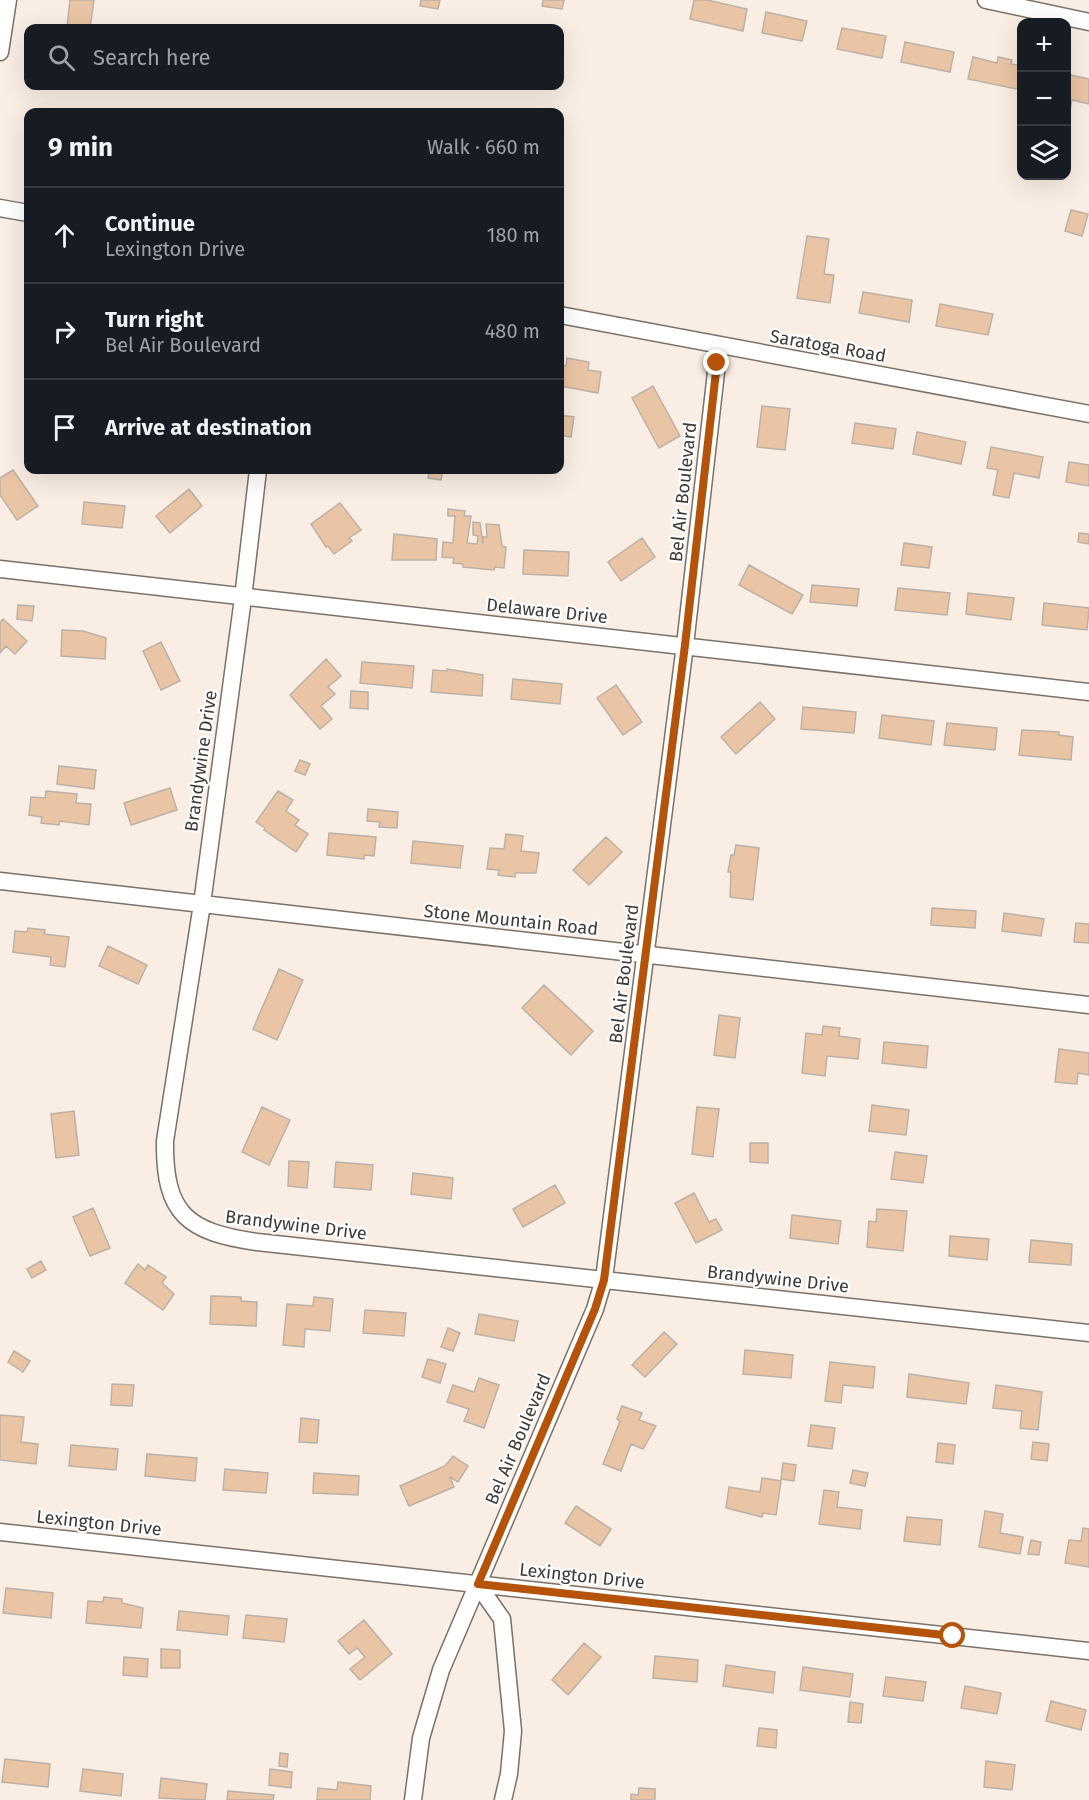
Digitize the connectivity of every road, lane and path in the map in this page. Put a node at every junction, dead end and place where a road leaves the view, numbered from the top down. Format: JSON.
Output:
{"nodes":[{"id":1,"x":8,"y":0,"type":"edge"},
{"id":2,"x":986,"y":0,"type":"edge"},
{"id":3,"x":1089,"y":22,"type":"edge"},
{"id":4,"x":0,"y":52,"type":"edge"},
{"id":5,"x":0,"y":208,"type":"edge"},
{"id":6,"x":24,"y":212,"type":"edge"},
{"id":7,"x":564,"y":316,"type":"edge"},
{"id":8,"x":719,"y":346,"type":"junction"},
{"id":9,"x":1089,"y":414,"type":"edge"},
{"id":10,"x":258,"y":474,"type":"edge"},
{"id":11,"x":0,"y":569,"type":"edge"},
{"id":12,"x":243,"y":598,"type":"junction"},
{"id":13,"x":685,"y":645,"type":"junction"},
{"id":14,"x":1089,"y":692,"type":"edge"},
{"id":15,"x":0,"y":881,"type":"edge"},
{"id":16,"x":202,"y":904,"type":"junction"},
{"id":17,"x":646,"y":955,"type":"junction"},
{"id":18,"x":1089,"y":1005,"type":"edge"},
{"id":19,"x":604,"y":1280,"type":"junction"},
{"id":20,"x":1089,"y":1333,"type":"edge"},
{"id":21,"x":0,"y":1532,"type":"edge"},
{"id":22,"x":478,"y":1584,"type":"junction"},
{"id":23,"x":1089,"y":1651,"type":"edge"},
{"id":24,"x":413,"y":1800,"type":"edge"},
{"id":25,"x":502,"y":1800,"type":"edge"}],
"edges":[{"from":1,"to":4,"type":"street"},
{"from":2,"to":3,"type":"street"},
{"from":5,"to":6,"type":"street"},
{"from":7,"to":8,"type":"street","name":"Saratoga Road"},
{"from":8,"to":9,"type":"street","name":"Saratoga Road"},
{"from":8,"to":13,"type":"street","name":"Bel Air Boulevard"},
{"from":10,"to":12,"type":"street","name":"Brandywine Drive"},
{"from":11,"to":12,"type":"street","name":"Delaware Drive"},
{"from":12,"to":13,"type":"street","name":"Delaware Drive"},
{"from":12,"to":16,"type":"street","name":"Brandywine Drive"},
{"from":13,"to":14,"type":"street","name":"Delaware Drive"},
{"from":13,"to":17,"type":"street","name":"Bel Air Boulevard"},
{"from":15,"to":16,"type":"street","name":"Stone Mountain Road"},
{"from":16,"to":17,"type":"street","name":"Stone Mountain Road"},
{"from":16,"to":19,"type":"street","name":"Brandywine Drive"},
{"from":17,"to":18,"type":"street","name":"Stone Mountain Road"},
{"from":17,"to":19,"type":"street","name":"Bel Air Boulevard"},
{"from":19,"to":20,"type":"street","name":"Brandywine Drive"},
{"from":19,"to":22,"type":"street","name":"Bel Air Boulevard"},
{"from":21,"to":22,"type":"street","name":"Lexington Drive"},
{"from":22,"to":23,"type":"street","name":"Lexington Drive"},
{"from":22,"to":24,"type":"street","name":"Bel Air Boulevard"},
{"from":22,"to":25,"type":"street"}]}
